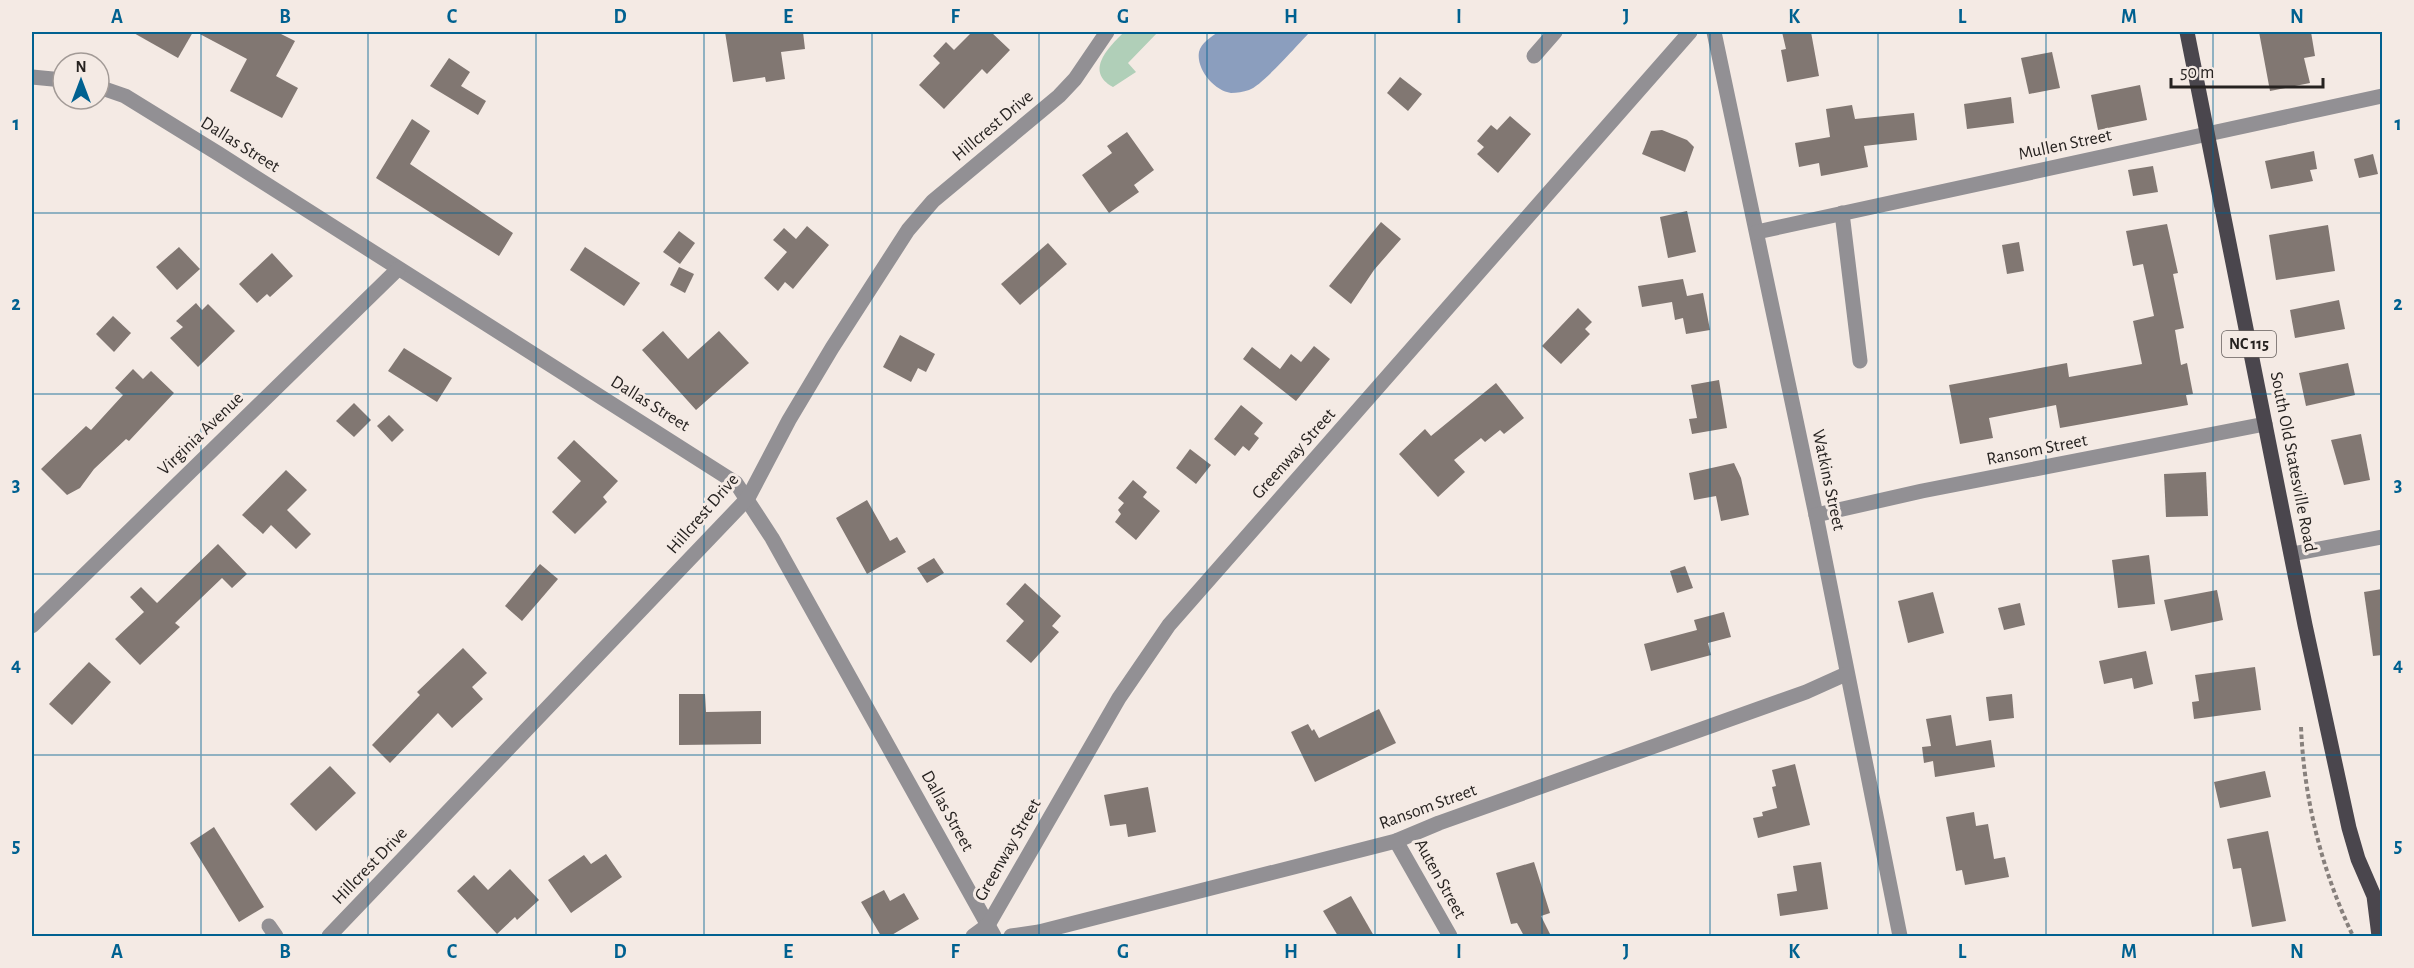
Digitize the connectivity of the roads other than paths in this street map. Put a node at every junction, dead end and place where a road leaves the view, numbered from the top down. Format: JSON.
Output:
{"nodes":[{"id":1,"x":1107,"y":32,"type":"edge"},
{"id":2,"x":1555,"y":32,"type":"edge"},
{"id":3,"x":1688,"y":32,"type":"edge"},
{"id":4,"x":1714,"y":32,"type":"edge"},
{"id":5,"x":2187,"y":32,"type":"edge"},
{"id":6,"x":1534,"y":56,"type":"dead end"},
{"id":7,"x":32,"y":77,"type":"edge"},
{"id":8,"x":51,"y":79,"type":"edge"},
{"id":9,"x":111,"y":91,"type":"edge"},
{"id":10,"x":2382,"y":96,"type":"edge"},
{"id":11,"x":2207,"y":134,"type":"junction"},
{"id":12,"x":1842,"y":213,"type":"junction"},
{"id":13,"x":1757,"y":232,"type":"junction"},
{"id":14,"x":398,"y":269,"type":"junction"},
{"id":15,"x":1860,"y":361,"type":"dead end"},
{"id":16,"x":2265,"y":424,"type":"junction"},
{"id":17,"x":748,"y":498,"type":"junction"},
{"id":18,"x":1816,"y":515,"type":"junction"},
{"id":19,"x":2382,"y":537,"type":"edge"},
{"id":20,"x":2292,"y":554,"type":"junction"},
{"id":21,"x":32,"y":626,"type":"edge"},
{"id":22,"x":1846,"y":674,"type":"junction"},
{"id":23,"x":1396,"y":841,"type":"junction"},
{"id":24,"x":2378,"y":900,"type":"edge"},
{"id":25,"x":991,"y":931,"type":"edge"},
{"id":26,"x":329,"y":936,"type":"edge"},
{"id":27,"x":973,"y":936,"type":"edge"},
{"id":28,"x":1011,"y":936,"type":"edge"},
{"id":29,"x":1450,"y":936,"type":"edge"},
{"id":30,"x":1900,"y":936,"type":"edge"},
{"id":31,"x":2379,"y":936,"type":"edge"}],
"edges":[{"from":1,"to":17,"type":"street","name":"Hillcrest Drive"},
{"from":2,"to":6,"type":"street"},
{"from":3,"to":25,"type":"street","name":"Greenway Street"},
{"from":4,"to":13,"type":"street","name":"Watkins Street"},
{"from":5,"to":11,"type":"main road","name":"South Old Statesville Road","number":"NC 115"},
{"from":7,"to":8,"type":"street"},
{"from":9,"to":14,"type":"street","name":"Dallas Street"},
{"from":10,"to":11,"type":"street","name":"Mullen Street"},
{"from":11,"to":12,"type":"street","name":"Mullen Street"},
{"from":11,"to":16,"type":"main road","name":"South Old Statesville Road","number":"NC 115"},
{"from":12,"to":13,"type":"street","name":"Mullen Street"},
{"from":12,"to":15,"type":"street"},
{"from":13,"to":18,"type":"street","name":"Watkins Street"},
{"from":14,"to":17,"type":"street","name":"Dallas Street"},
{"from":14,"to":21,"type":"street","name":"Virginia Avenue"},
{"from":16,"to":18,"type":"street","name":"Ransom Street"},
{"from":16,"to":20,"type":"main road","name":"South Old Statesville Road","number":"NC 115"},
{"from":17,"to":25,"type":"street","name":"Dallas Street"},
{"from":17,"to":26,"type":"street","name":"Hillcrest Drive"},
{"from":18,"to":22,"type":"street","name":"Watkins Street"},
{"from":19,"to":20,"type":"street"},
{"from":20,"to":24,"type":"main road","name":"South Old Statesville Road","number":"NC 115"},
{"from":22,"to":23,"type":"street","name":"Ransom Street"},
{"from":22,"to":30,"type":"street","name":"Watkins Street"},
{"from":23,"to":28,"type":"street","name":"Ransom Street"},
{"from":23,"to":29,"type":"street","name":"Auten Street"},
{"from":24,"to":31,"type":"main road","name":"South Old Statesville Road","number":"NC 115"},
{"from":25,"to":27,"type":"street","name":"Greenway Street"}]}
